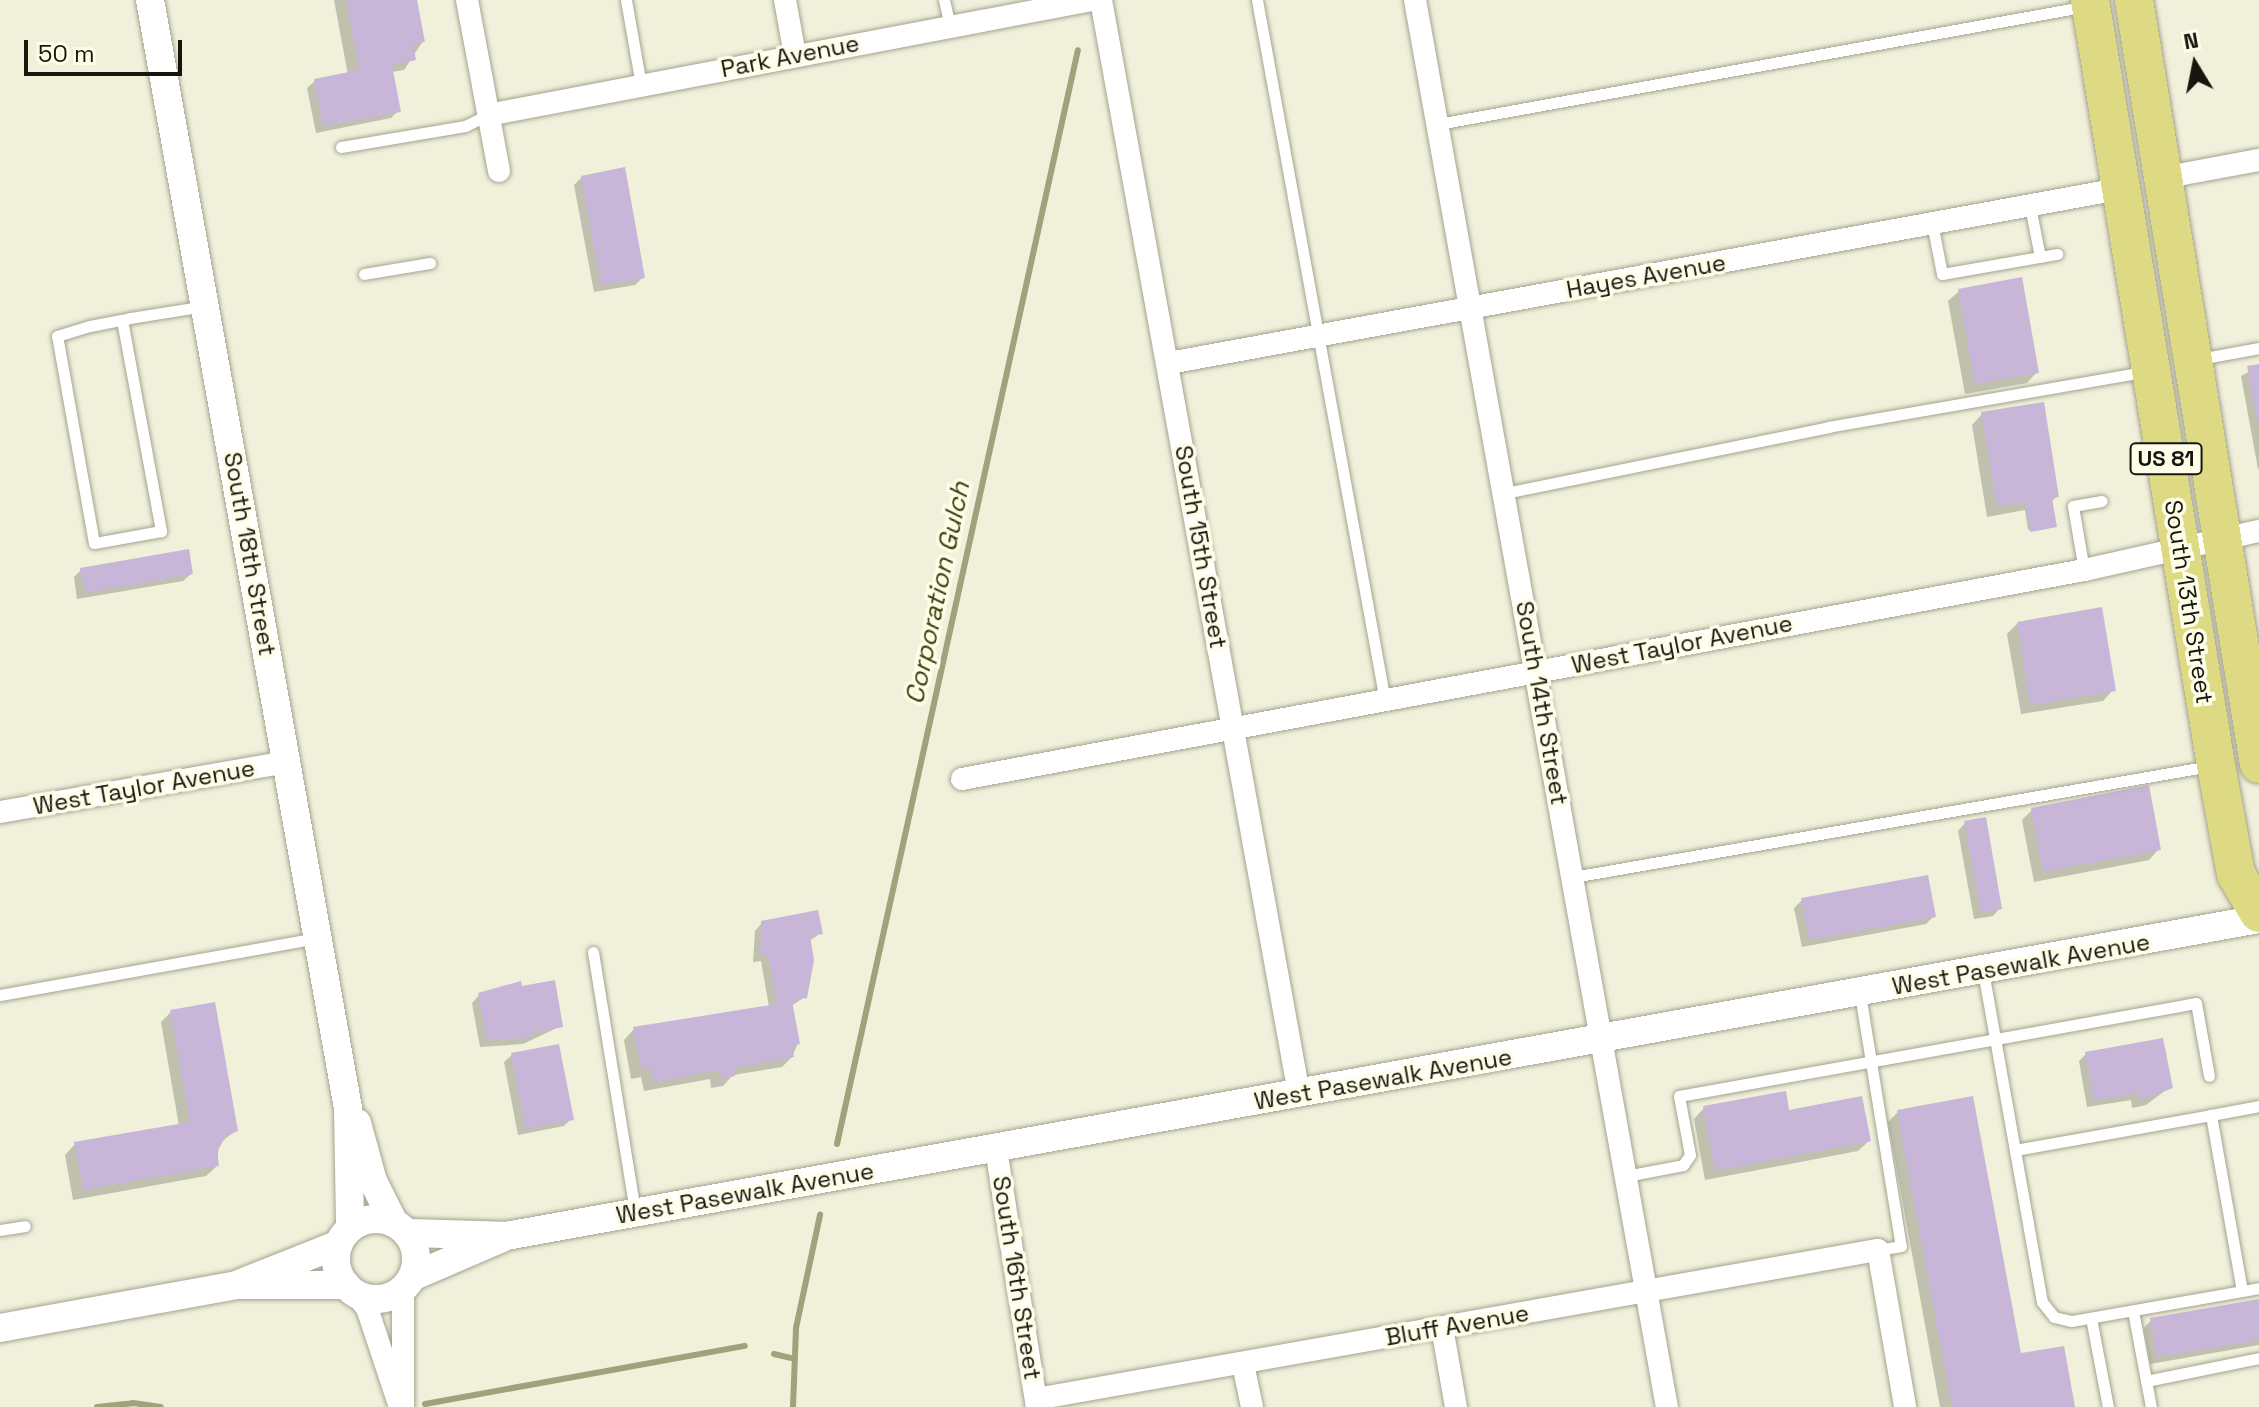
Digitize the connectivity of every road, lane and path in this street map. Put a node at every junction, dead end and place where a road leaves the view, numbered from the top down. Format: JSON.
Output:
{"nodes":[{"id":1,"x":150,"y":0,"type":"edge"},
{"id":2,"x":467,"y":0,"type":"edge"},
{"id":3,"x":626,"y":0,"type":"edge"},
{"id":4,"x":785,"y":0,"type":"edge"},
{"id":5,"x":944,"y":0,"type":"edge"},
{"id":6,"x":1092,"y":0,"type":"edge"},
{"id":7,"x":1101,"y":0,"type":"edge"},
{"id":8,"x":1257,"y":0,"type":"edge"},
{"id":9,"x":1415,"y":0,"type":"edge"},
{"id":10,"x":2134,"y":0,"type":"edge"},
{"id":11,"x":2090,"y":3,"type":"edge"},
{"id":12,"x":950,"y":26,"type":"junction"},
{"id":13,"x":795,"y":55,"type":"junction"},
{"id":14,"x":641,"y":85,"type":"junction"},
{"id":15,"x":488,"y":115,"type":"junction"},
{"id":16,"x":1438,"y":124,"type":"junction"},
{"id":17,"x":341,"y":147,"type":"dead end"},
{"id":18,"x":2259,"y":160,"type":"edge"},
{"id":19,"x":499,"y":171,"type":"dead end"},
{"id":20,"x":2167,"y":177,"type":"junction"},
{"id":21,"x":2124,"y":188,"type":"junction"},
{"id":22,"x":2030,"y":206,"type":"junction"},
{"id":23,"x":1932,"y":223,"type":"junction"},
{"id":24,"x":2057,"y":254,"type":"dead end"},
{"id":25,"x":2040,"y":257,"type":"junction"},
{"id":26,"x":430,"y":263,"type":"dead end"},
{"id":27,"x":364,"y":274,"type":"dead end"},
{"id":28,"x":206,"y":305,"type":"junction"},
{"id":29,"x":1472,"y":307,"type":"junction"},
{"id":30,"x":122,"y":320,"type":"junction"},
{"id":31,"x":1320,"y":336,"type":"junction"},
{"id":32,"x":2259,"y":348,"type":"edge"},
{"id":33,"x":2194,"y":360,"type":"junction"},
{"id":34,"x":1169,"y":363,"type":"junction"},
{"id":35,"x":2153,"y":370,"type":"junction"},
{"id":36,"x":1505,"y":493,"type":"junction"},
{"id":37,"x":2102,"y":501,"type":"dead end"},
{"id":38,"x":2241,"y":537,"type":"edge"},
{"id":39,"x":2180,"y":551,"type":"junction"},
{"id":40,"x":2084,"y":570,"type":"junction"},
{"id":41,"x":1537,"y":673,"type":"junction"},
{"id":42,"x":1385,"y":701,"type":"junction"},
{"id":43,"x":2255,"y":722,"type":"edge"},
{"id":44,"x":1233,"y":728,"type":"junction"},
{"id":45,"x":287,"y":762,"type":"junction"},
{"id":46,"x":2259,"y":764,"type":"edge"},
{"id":47,"x":2216,"y":765,"type":"junction"},
{"id":48,"x":962,"y":779,"type":"dead end"},
{"id":49,"x":0,"y":812,"type":"edge"},
{"id":50,"x":1573,"y":877,"type":"junction"},
{"id":51,"x":2259,"y":916,"type":"edge"},
{"id":52,"x":318,"y":938,"type":"junction"},
{"id":53,"x":593,"y":952,"type":"dead end"},
{"id":54,"x":1983,"y":971,"type":"junction"},
{"id":55,"x":1859,"y":993,"type":"junction"},
{"id":56,"x":0,"y":995,"type":"edge"},
{"id":57,"x":1995,"y":1040,"type":"junction"},
{"id":58,"x":1601,"y":1041,"type":"junction"},
{"id":59,"x":1871,"y":1062,"type":"junction"},
{"id":60,"x":2209,"y":1076,"type":"dead end"},
{"id":61,"x":1299,"y":1094,"type":"junction"},
{"id":62,"x":2259,"y":1106,"type":"edge"},
{"id":63,"x":348,"y":1108,"type":"junction"},
{"id":64,"x":2211,"y":1115,"type":"junction"},
{"id":65,"x":996,"y":1149,"type":"junction"},
{"id":66,"x":2015,"y":1150,"type":"junction"},
{"id":67,"x":1626,"y":1176,"type":"junction"},
{"id":68,"x":635,"y":1212,"type":"junction"},
{"id":69,"x":25,"y":1226,"type":"dead end"},
{"id":70,"x":400,"y":1228,"type":"junction"},
{"id":71,"x":0,"y":1230,"type":"edge"},
{"id":72,"x":344,"y":1236,"type":"junction"},
{"id":73,"x":506,"y":1236,"type":"junction"},
{"id":74,"x":1878,"y":1250,"type":"junction"},
{"id":75,"x":407,"y":1283,"type":"junction"},
{"id":76,"x":237,"y":1285,"type":"junction"},
{"id":77,"x":2259,"y":1288,"type":"edge"},
{"id":78,"x":351,"y":1289,"type":"junction"},
{"id":79,"x":2242,"y":1291,"type":"junction"},
{"id":80,"x":1646,"y":1292,"type":"junction"},
{"id":81,"x":2133,"y":1311,"type":"junction"},
{"id":82,"x":2091,"y":1318,"type":"junction"},
{"id":83,"x":1442,"y":1327,"type":"junction"},
{"id":84,"x":0,"y":1328,"type":"edge"},
{"id":85,"x":2259,"y":1358,"type":"edge"},
{"id":86,"x":1243,"y":1364,"type":"junction"},
{"id":87,"x":2146,"y":1381,"type":"junction"},
{"id":88,"x":1037,"y":1403,"type":"edge"},
{"id":89,"x":402,"y":1407,"type":"edge"},
{"id":90,"x":1252,"y":1407,"type":"edge"},
{"id":91,"x":1456,"y":1407,"type":"edge"},
{"id":92,"x":1667,"y":1407,"type":"edge"},
{"id":93,"x":1905,"y":1407,"type":"edge"},
{"id":94,"x":2108,"y":1407,"type":"edge"},
{"id":95,"x":2151,"y":1407,"type":"edge"}],
"edges":[{"from":1,"to":28,"type":"street","name":"South 18th Street"},
{"from":2,"to":15,"type":"street"},
{"from":3,"to":14,"type":"lane"},
{"from":4,"to":13,"type":"street"},
{"from":5,"to":12,"type":"lane"},
{"from":6,"to":12,"type":"street","name":"Park Avenue"},
{"from":7,"to":34,"type":"street","name":"South 15th Street"},
{"from":8,"to":31,"type":"lane"},
{"from":9,"to":16,"type":"street","name":"South 14th Street"},
{"from":10,"to":20,"type":"highway","name":"South 13th Street","number":"US 81"},
{"from":11,"to":16,"type":"lane"},
{"from":11,"to":21,"type":"highway","name":"South 13th Street","number":"US 81"},
{"from":12,"to":13,"type":"street","name":"Park Avenue"},
{"from":13,"to":14,"type":"street","name":"Park Avenue"},
{"from":14,"to":15,"type":"street","name":"Park Avenue"},
{"from":15,"to":17,"type":"lane"},
{"from":15,"to":19,"type":"street"},
{"from":16,"to":29,"type":"street","name":"South 14th Street"},
{"from":18,"to":20,"type":"street"},
{"from":20,"to":33,"type":"highway","name":"South 13th Street","number":"US 81"},
{"from":21,"to":22,"type":"street","name":"Hayes Avenue"},
{"from":21,"to":35,"type":"highway","name":"South 13th Street","number":"US 81"},
{"from":22,"to":23,"type":"street","name":"Hayes Avenue"},
{"from":22,"to":25,"type":"lane"},
{"from":23,"to":25,"type":"lane"},
{"from":23,"to":29,"type":"street","name":"Hayes Avenue"},
{"from":24,"to":25,"type":"lane"},
{"from":26,"to":27,"type":"lane"},
{"from":28,"to":30,"type":"lane"},
{"from":28,"to":45,"type":"street","name":"South 18th Street"},
{"from":29,"to":31,"type":"street","name":"Hayes Avenue"},
{"from":29,"to":36,"type":"street","name":"South 14th Street"},
{"from":30,"to":30,"type":"lane"},
{"from":31,"to":34,"type":"street","name":"Hayes Avenue"},
{"from":31,"to":42,"type":"lane"},
{"from":32,"to":33,"type":"lane"},
{"from":33,"to":38,"type":"highway","name":"South 13th Street","number":"US 81"},
{"from":34,"to":44,"type":"street","name":"South 15th Street"},
{"from":35,"to":36,"type":"lane"},
{"from":35,"to":39,"type":"highway","name":"South 13th Street","number":"US 81"},
{"from":36,"to":41,"type":"street","name":"South 14th Street"},
{"from":37,"to":40,"type":"lane"},
{"from":38,"to":39,"type":"street","name":"West Taylor Avenue"},
{"from":38,"to":43,"type":"highway","name":"South 13th Street","number":"US 81"},
{"from":39,"to":40,"type":"street","name":"West Taylor Avenue"},
{"from":39,"to":47,"type":"highway","name":"South 13th Street","number":"US 81"},
{"from":40,"to":41,"type":"street","name":"West Taylor Avenue"},
{"from":41,"to":42,"type":"street","name":"West Taylor Avenue"},
{"from":41,"to":50,"type":"street","name":"South 14th Street"},
{"from":42,"to":44,"type":"street","name":"West Taylor Avenue"},
{"from":43,"to":46,"type":"highway","name":"South 13th Street","number":"US 81"},
{"from":44,"to":48,"type":"street","name":"West Taylor Avenue"},
{"from":44,"to":61,"type":"street","name":"South 15th Street"},
{"from":45,"to":49,"type":"street","name":"West Taylor Avenue"},
{"from":45,"to":52,"type":"street","name":"South 18th Street"},
{"from":47,"to":50,"type":"lane"},
{"from":47,"to":51,"type":"highway","name":"South 13th Street","number":"US 81"},
{"from":50,"to":58,"type":"street","name":"South 14th Street"},
{"from":51,"to":54,"type":"street","name":"West Pasewalk Avenue"},
{"from":52,"to":56,"type":"lane"},
{"from":52,"to":63,"type":"street","name":"South 18th Street"},
{"from":53,"to":68,"type":"lane"},
{"from":54,"to":55,"type":"street","name":"West Pasewalk Avenue"},
{"from":54,"to":57,"type":"lane"},
{"from":55,"to":58,"type":"street","name":"West Pasewalk Avenue"},
{"from":55,"to":59,"type":"lane"},
{"from":57,"to":59,"type":"lane"},
{"from":57,"to":60,"type":"lane"},
{"from":57,"to":66,"type":"lane"},
{"from":58,"to":61,"type":"street","name":"West Pasewalk Avenue"},
{"from":58,"to":67,"type":"street","name":"South 14th Street"},
{"from":59,"to":67,"type":"lane"},
{"from":59,"to":74,"type":"lane"},
{"from":61,"to":65,"type":"street","name":"West Pasewalk Avenue"},
{"from":62,"to":64,"type":"lane"},
{"from":63,"to":70,"type":"street","name":"South 18th Street"},
{"from":63,"to":72,"type":"street","name":"South 18th Street"},
{"from":64,"to":66,"type":"lane"},
{"from":64,"to":79,"type":"lane"},
{"from":65,"to":68,"type":"street","name":"West Pasewalk Avenue"},
{"from":65,"to":88,"type":"street","name":"South 16th Street"},
{"from":66,"to":82,"type":"lane"},
{"from":67,"to":80,"type":"street","name":"South 14th Street"},
{"from":68,"to":73,"type":"street","name":"West Pasewalk Avenue"},
{"from":69,"to":71,"type":"lane"},
{"from":70,"to":72,"type":"street"},
{"from":70,"to":73,"type":"street","name":"West Pasewalk Avenue"},
{"from":70,"to":75,"type":"street"},
{"from":72,"to":76,"type":"street"},
{"from":72,"to":78,"type":"street"},
{"from":73,"to":75,"type":"street","name":"West Pasewalk Avenue"},
{"from":74,"to":80,"type":"street","name":"Bluff Avenue"},
{"from":74,"to":93,"type":"street"},
{"from":75,"to":78,"type":"street"},
{"from":75,"to":89,"type":"street"},
{"from":76,"to":78,"type":"street"},
{"from":76,"to":84,"type":"street"},
{"from":77,"to":79,"type":"lane"},
{"from":78,"to":89,"type":"street"},
{"from":79,"to":81,"type":"lane"},
{"from":80,"to":83,"type":"street","name":"Bluff Avenue"},
{"from":80,"to":92,"type":"street","name":"South 14th Street"},
{"from":81,"to":82,"type":"lane"},
{"from":81,"to":87,"type":"lane"},
{"from":82,"to":94,"type":"lane"},
{"from":83,"to":86,"type":"street","name":"Bluff Avenue"},
{"from":83,"to":91,"type":"street"},
{"from":85,"to":87,"type":"lane"},
{"from":86,"to":88,"type":"street","name":"Bluff Avenue"},
{"from":86,"to":90,"type":"street"},
{"from":87,"to":95,"type":"lane"}]}
